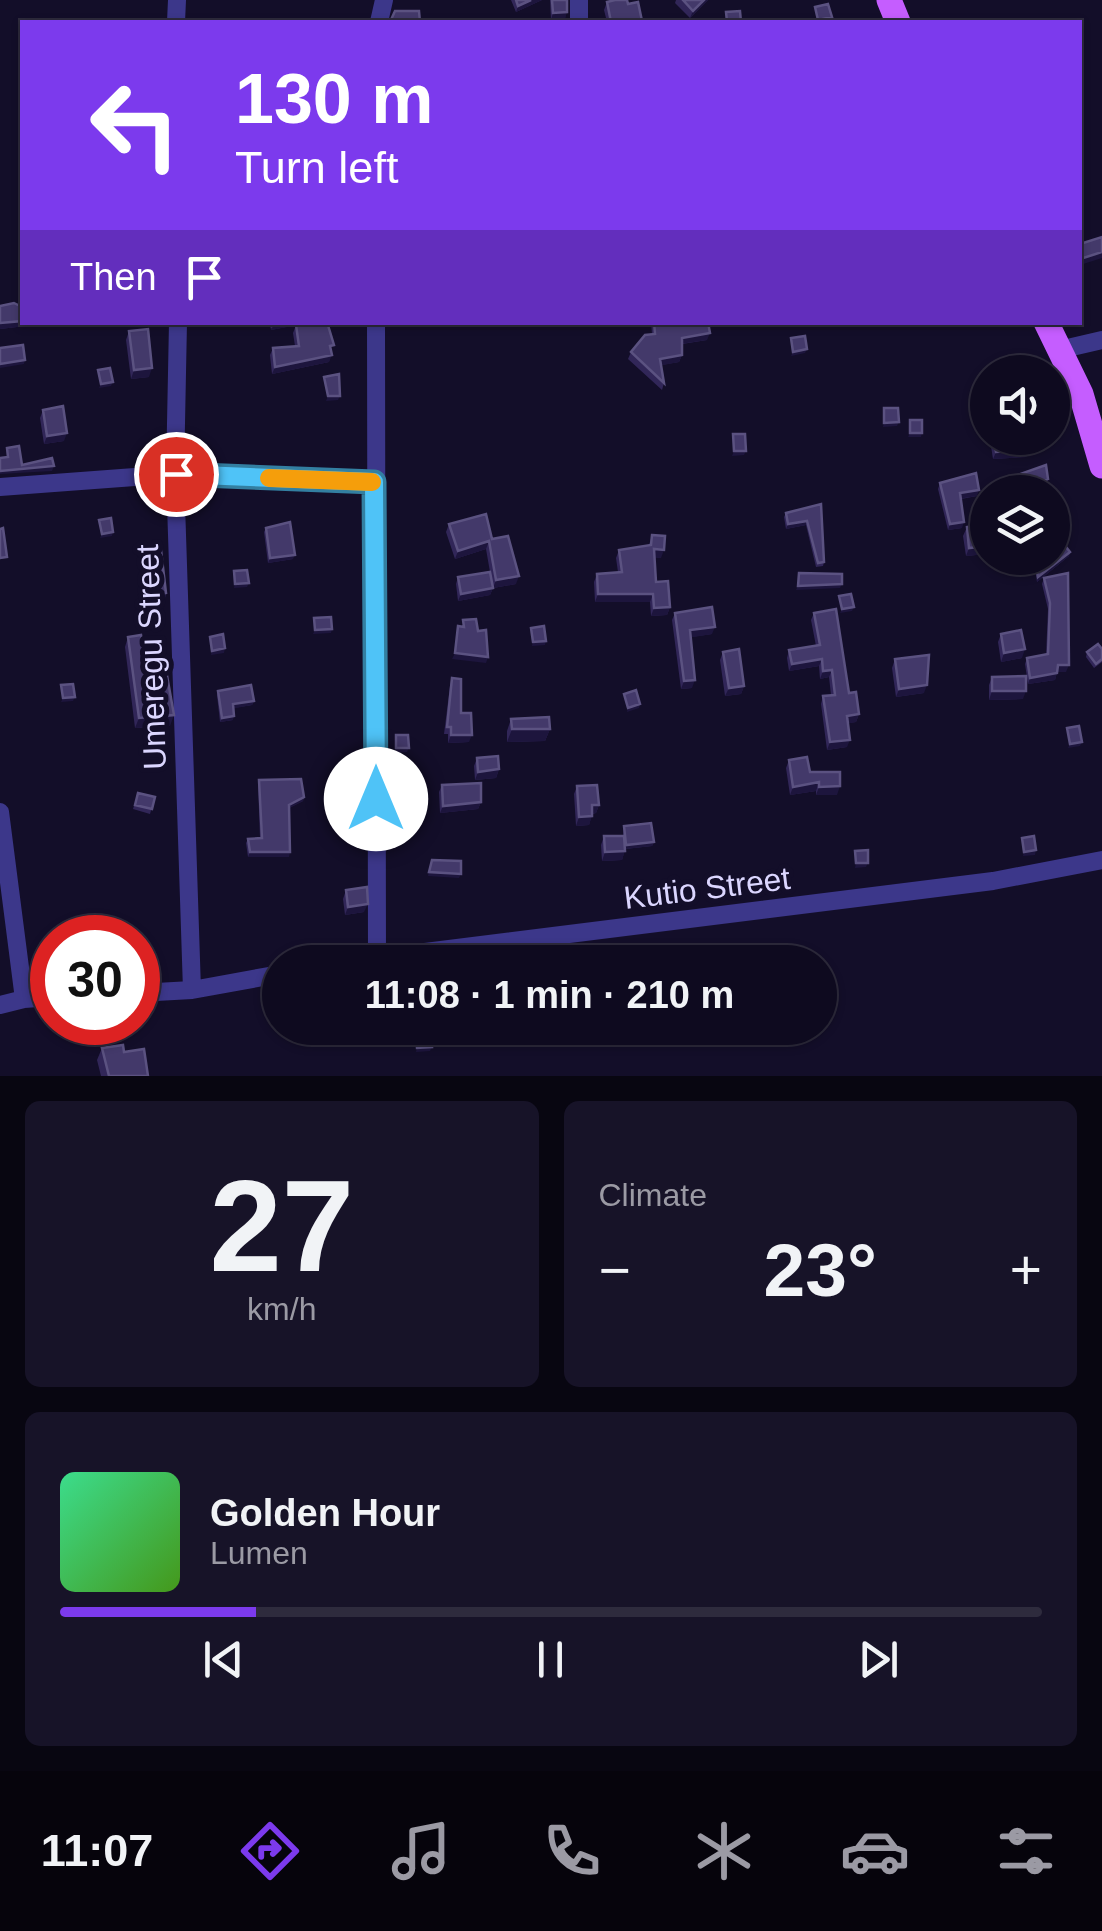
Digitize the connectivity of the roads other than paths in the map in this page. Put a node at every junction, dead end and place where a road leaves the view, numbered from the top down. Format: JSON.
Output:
{"nodes":[{"id":1,"x":178,"y":325,"type":"edge"},
{"id":2,"x":376,"y":325,"type":"edge"},
{"id":3,"x":1047,"y":325,"type":"edge"},
{"id":4,"x":1102,"y":340,"type":"edge"},
{"id":5,"x":1059,"y":350,"type":"junction"},
{"id":6,"x":1102,"y":466,"type":"edge"},
{"id":7,"x":176,"y":474,"type":"junction"},
{"id":8,"x":374,"y":482,"type":"junction"},
{"id":9,"x":0,"y":487,"type":"edge"},
{"id":10,"x":0,"y":812,"type":"edge"},
{"id":11,"x":1102,"y":860,"type":"edge"},
{"id":12,"x":377,"y":945,"type":"edge"},
{"id":13,"x":474,"y":945,"type":"edge"},
{"id":14,"x":262,"y":977,"type":"edge"},
{"id":15,"x":192,"y":990,"type":"junction"},
{"id":16,"x":160,"y":992,"type":"edge"},
{"id":17,"x":24,"y":998,"type":"junction"},
{"id":18,"x":30,"y":998,"type":"edge"},
{"id":19,"x":0,"y":1005,"type":"edge"}],
"edges":[{"from":1,"to":7,"type":"street","name":"Umeregu Street"},
{"from":2,"to":8,"type":"street"},
{"from":3,"to":5,"type":"main road"},
{"from":4,"to":5,"type":"street"},
{"from":5,"to":6,"type":"main road"},
{"from":7,"to":8,"type":"street"},
{"from":7,"to":9,"type":"street"},
{"from":7,"to":15,"type":"street","name":"Umeregu Street"},
{"from":8,"to":12,"type":"street"},
{"from":10,"to":17,"type":"street"},
{"from":11,"to":13,"type":"street","name":"Kutio Street"},
{"from":14,"to":15,"type":"street"},
{"from":15,"to":16,"type":"street"},
{"from":17,"to":18,"type":"street"},
{"from":17,"to":19,"type":"street"}]}
